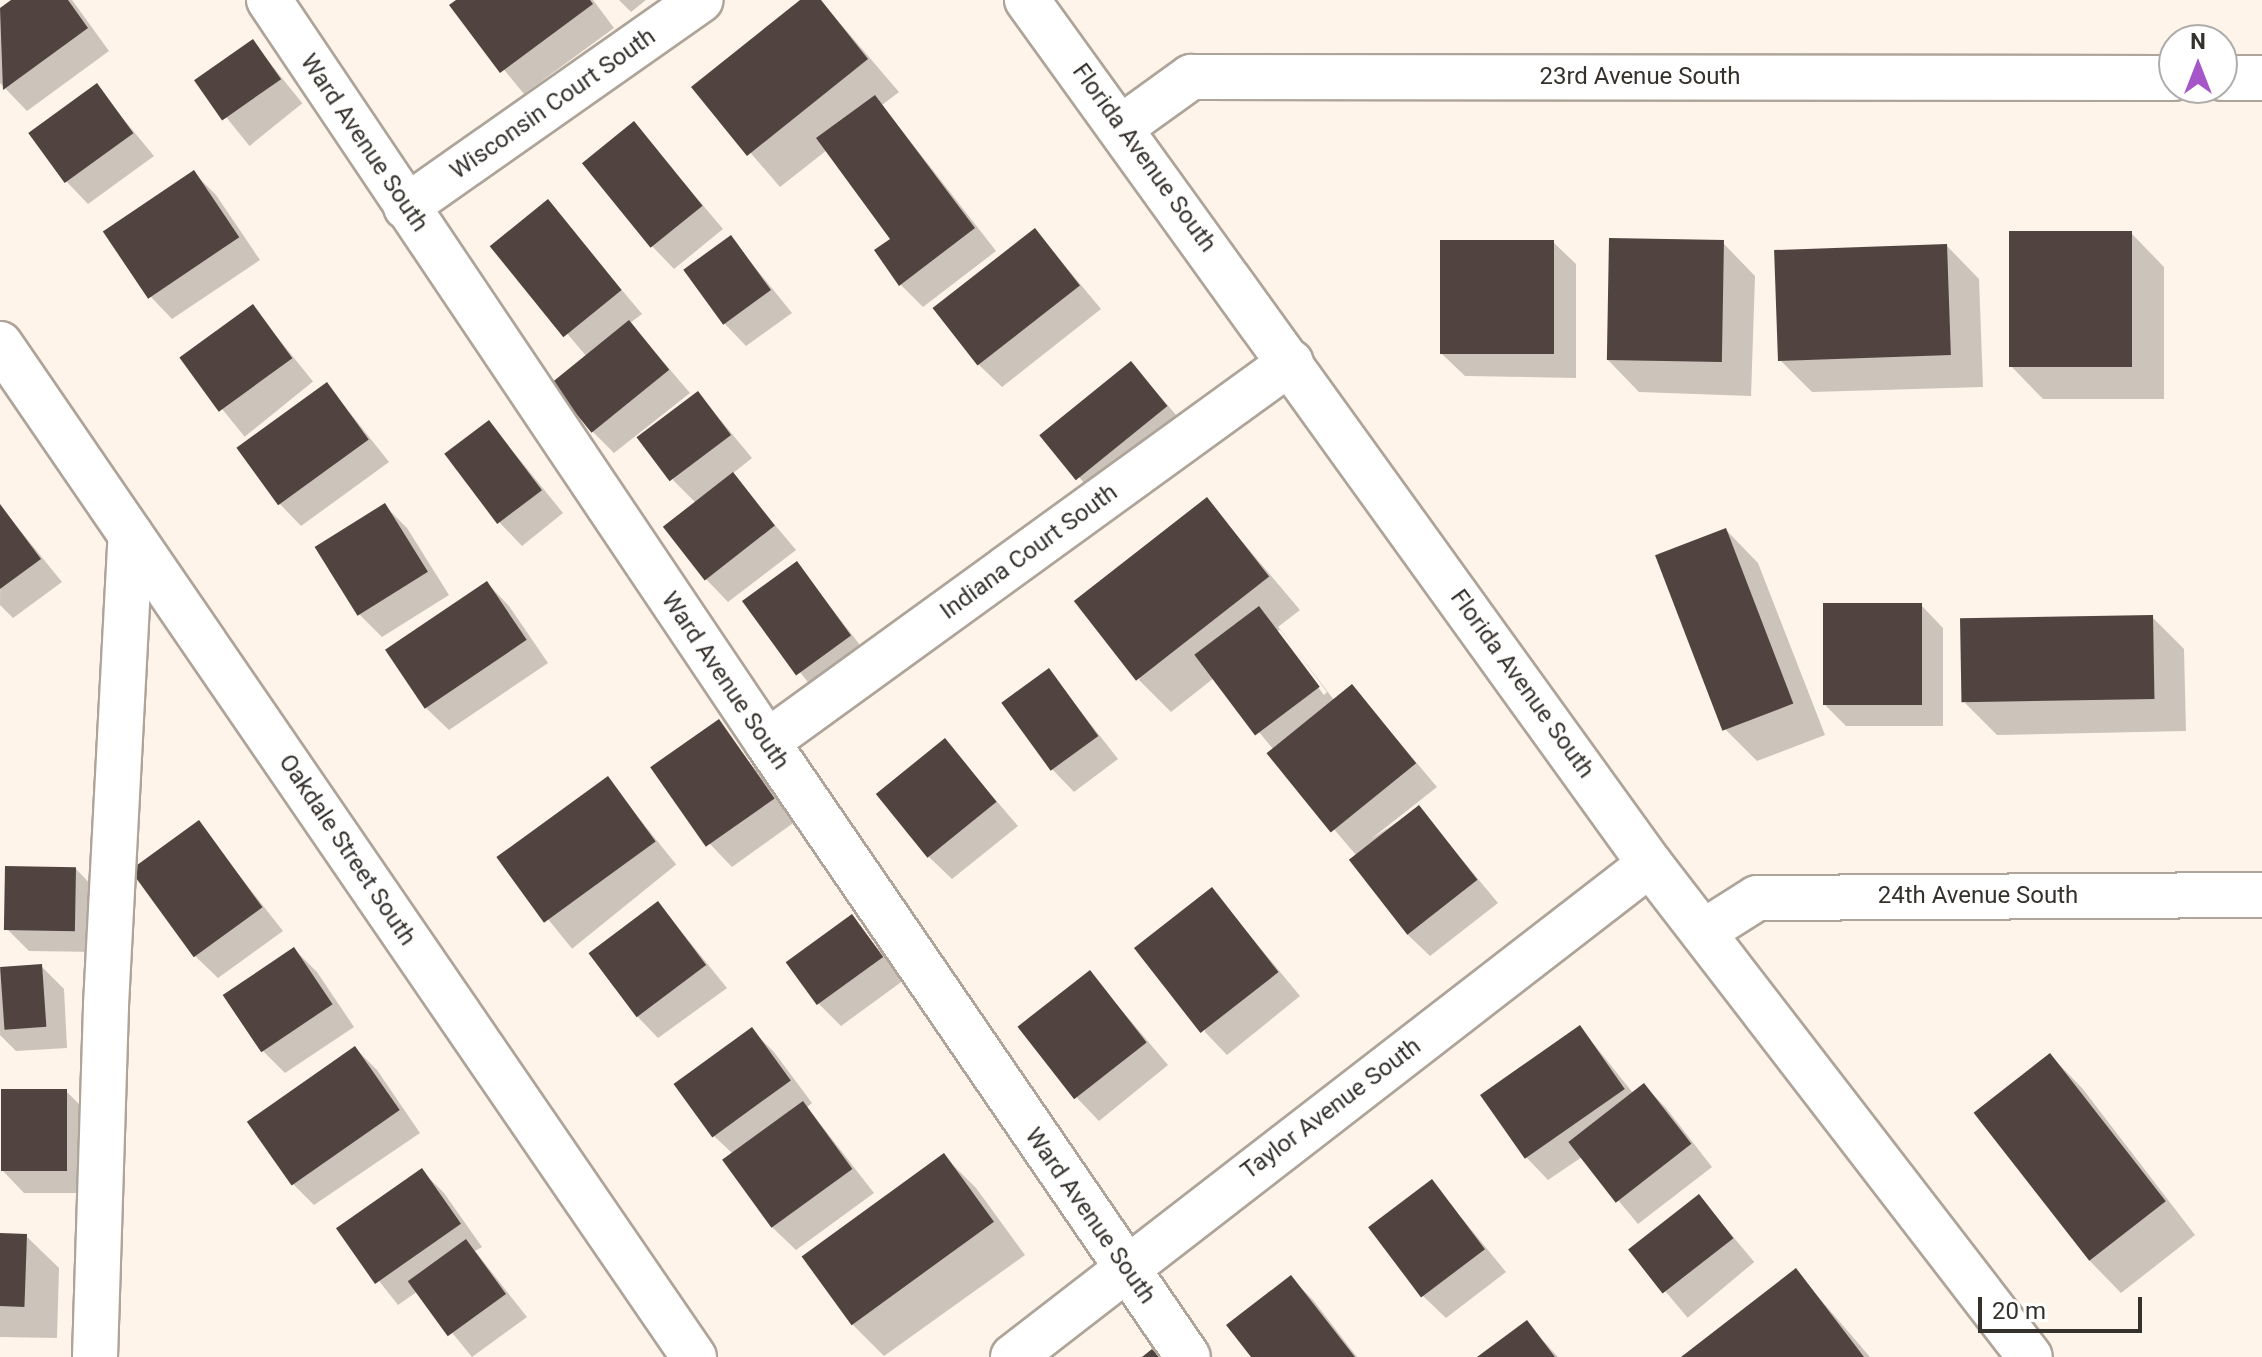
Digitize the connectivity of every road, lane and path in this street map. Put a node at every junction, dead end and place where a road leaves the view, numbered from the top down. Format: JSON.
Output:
{"nodes":[{"id":1,"x":269,"y":0,"type":"edge"},
{"id":2,"x":700,"y":0,"type":"edge"},
{"id":3,"x":1027,"y":0,"type":"edge"},
{"id":4,"x":2158,"y":78,"type":"edge"},
{"id":5,"x":2238,"y":78,"type":"edge"},
{"id":6,"x":2262,"y":78,"type":"edge"},
{"id":7,"x":1123,"y":126,"type":"junction"},
{"id":8,"x":406,"y":207,"type":"junction"},
{"id":9,"x":0,"y":344,"type":"edge"},
{"id":10,"x":1291,"y":362,"type":"junction"},
{"id":11,"x":131,"y":535,"type":"junction"},
{"id":12,"x":767,"y":742,"type":"junction"},
{"id":13,"x":1650,"y":864,"type":"junction"},
{"id":14,"x":2262,"y":895,"type":"edge"},
{"id":15,"x":1703,"y":932,"type":"junction"},
{"id":16,"x":1124,"y":1267,"type":"junction"},
{"id":17,"x":95,"y":1357,"type":"edge"},
{"id":18,"x":694,"y":1357,"type":"edge"},
{"id":19,"x":1013,"y":1357,"type":"edge"},
{"id":20,"x":1188,"y":1357,"type":"edge"},
{"id":21,"x":2030,"y":1357,"type":"edge"}],
"edges":[{"from":1,"to":8,"type":"street","name":"Ward Avenue South"},
{"from":2,"to":8,"type":"street","name":"Wisconsin Court South"},
{"from":3,"to":7,"type":"street","name":"Florida Avenue South"},
{"from":4,"to":7,"type":"street","name":"23rd Avenue South"},
{"from":5,"to":6,"type":"street"},
{"from":7,"to":10,"type":"street","name":"Florida Avenue South"},
{"from":8,"to":12,"type":"street","name":"Ward Avenue South"},
{"from":9,"to":11,"type":"street","name":"Oakdale Street South"},
{"from":10,"to":12,"type":"street","name":"Indiana Court South"},
{"from":10,"to":13,"type":"street","name":"Florida Avenue South"},
{"from":11,"to":17,"type":"street"},
{"from":11,"to":18,"type":"street","name":"Oakdale Street South"},
{"from":12,"to":16,"type":"street","name":"Ward Avenue South"},
{"from":13,"to":15,"type":"street","name":"Florida Avenue South"},
{"from":13,"to":16,"type":"street","name":"Taylor Avenue South"},
{"from":14,"to":15,"type":"street","name":"24th Avenue South"},
{"from":15,"to":21,"type":"street","name":"Florida Avenue South"},
{"from":16,"to":19,"type":"street","name":"Taylor Avenue South"},
{"from":16,"to":20,"type":"street","name":"Ward Avenue South"}]}
